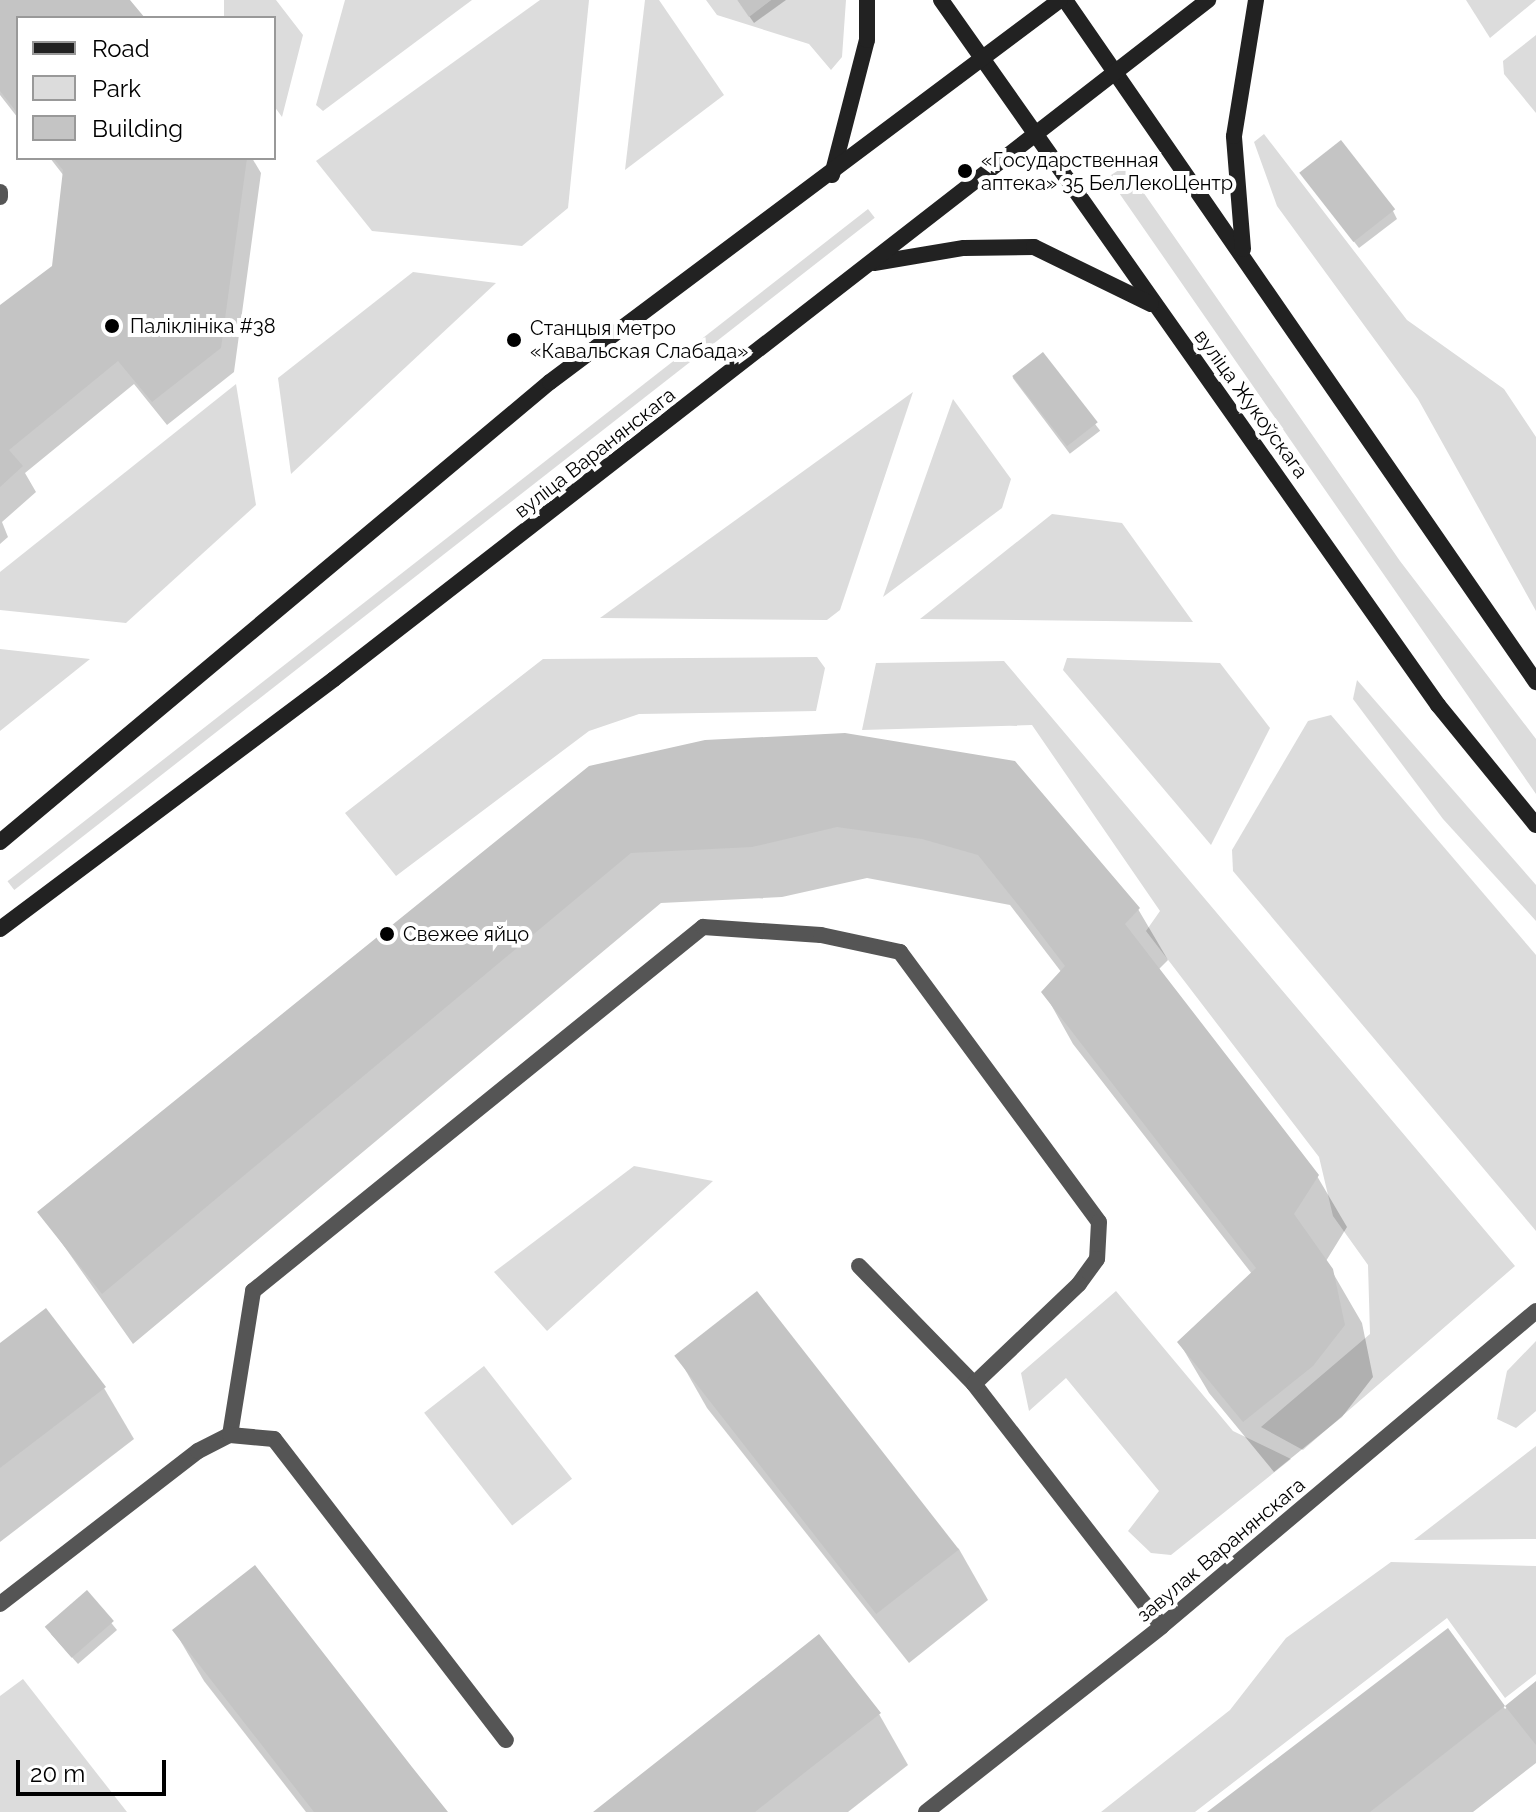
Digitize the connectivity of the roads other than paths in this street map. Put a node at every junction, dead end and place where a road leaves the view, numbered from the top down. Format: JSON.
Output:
{"nodes":[{"id":1,"x":867,"y":0,"type":"edge"},
{"id":2,"x":941,"y":0,"type":"edge"},
{"id":3,"x":1062,"y":0,"type":"edge"},
{"id":4,"x":1208,"y":0,"type":"edge"},
{"id":5,"x":1256,"y":0,"type":"edge"},
{"id":6,"x":984,"y":59,"type":"junction"},
{"id":7,"x":1118,"y":71,"type":"junction"},
{"id":8,"x":1038,"y":131,"type":"junction"},
{"id":9,"x":832,"y":175,"type":"junction"},
{"id":10,"x":1244,"y":255,"type":"junction"},
{"id":11,"x":872,"y":263,"type":"junction"},
{"id":12,"x":1155,"y":306,"type":"junction"},
{"id":13,"x":1536,"y":682,"type":"edge"},
{"id":14,"x":1536,"y":825,"type":"edge"},
{"id":15,"x":0,"y":842,"type":"edge"},
{"id":16,"x":0,"y":929,"type":"edge"},
{"id":17,"x":859,"y":1266,"type":"dead end"},
{"id":18,"x":1536,"y":1311,"type":"edge"},
{"id":19,"x":974,"y":1384,"type":"junction"},
{"id":20,"x":230,"y":1435,"type":"junction"},
{"id":21,"x":0,"y":1604,"type":"edge"},
{"id":22,"x":1162,"y":1626,"type":"junction"},
{"id":23,"x":506,"y":1740,"type":"dead end"},
{"id":24,"x":926,"y":1812,"type":"edge"}],
"edges":[{"from":1,"to":9,"type":"main road"},
{"from":2,"to":6,"type":"main road","name":"вуліца Жукоўскага"},
{"from":3,"to":6,"type":"main road"},
{"from":3,"to":7,"type":"main road"},
{"from":4,"to":7,"type":"main road","name":"вуліца Варанянскага"},
{"from":5,"to":10,"type":"main road"},
{"from":6,"to":8,"type":"main road","name":"вуліца Жукоўскага"},
{"from":6,"to":9,"type":"main road"},
{"from":7,"to":8,"type":"main road","name":"вуліца Варанянскага"},
{"from":7,"to":10,"type":"main road"},
{"from":8,"to":11,"type":"main road","name":"вуліца Варанянскага"},
{"from":8,"to":12,"type":"main road","name":"вуліца Жукоўскага"},
{"from":9,"to":15,"type":"main road"},
{"from":10,"to":13,"type":"main road"},
{"from":11,"to":12,"type":"main road"},
{"from":11,"to":16,"type":"main road","name":"вуліца Варанянскага"},
{"from":12,"to":14,"type":"main road","name":"вуліца Жукоўскага"},
{"from":17,"to":19,"type":"street"},
{"from":18,"to":22,"type":"street","name":"завулак Варанянскага"},
{"from":19,"to":20,"type":"street"},
{"from":19,"to":22,"type":"street"},
{"from":20,"to":21,"type":"street"},
{"from":20,"to":23,"type":"street"},
{"from":22,"to":24,"type":"street","name":"завулак Варанянскага"}]}
